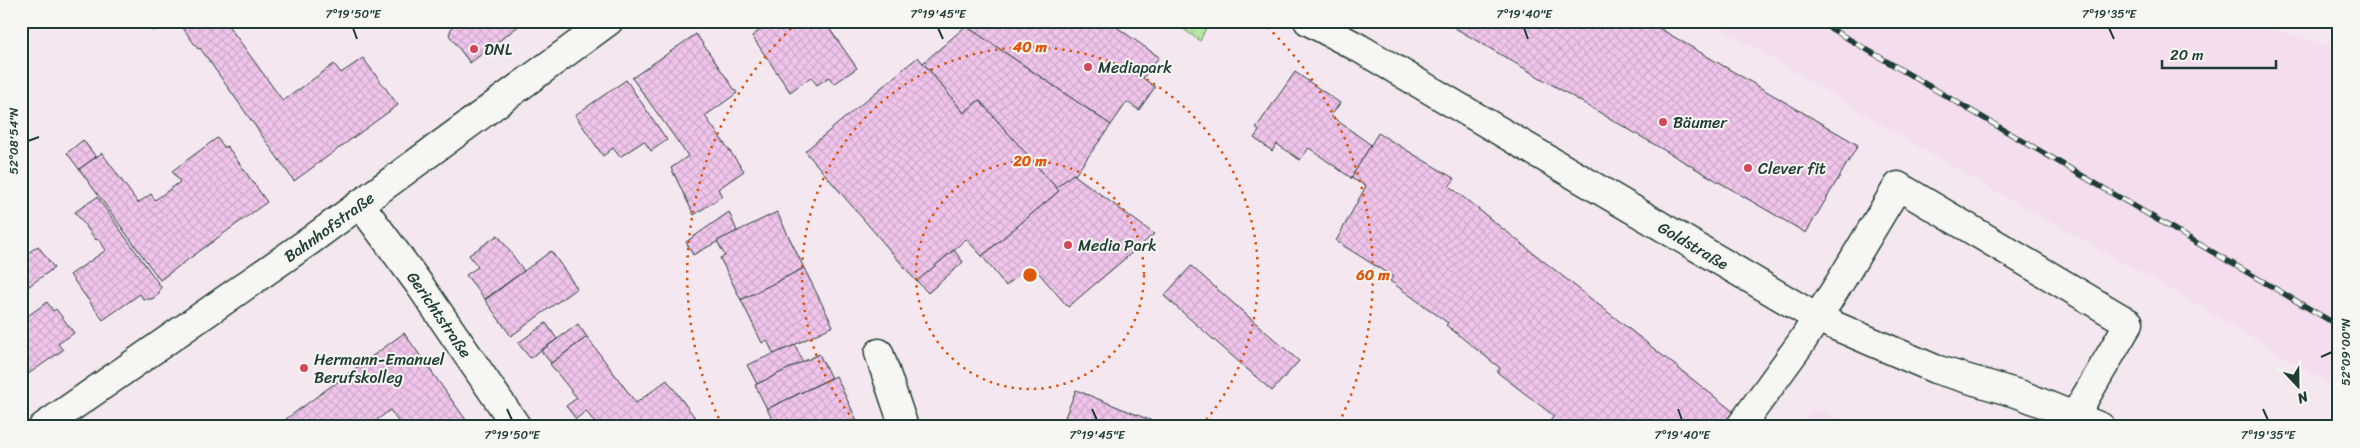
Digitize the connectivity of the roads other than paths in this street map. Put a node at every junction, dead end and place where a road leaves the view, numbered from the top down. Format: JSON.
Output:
{"nodes":[{"id":1,"x":609,"y":21,"type":"edge"},
{"id":2,"x":1308,"y":21,"type":"edge"},
{"id":3,"x":360,"y":204,"type":"junction"},
{"id":4,"x":1817,"y":318,"type":"junction"},
{"id":5,"x":879,"y":353,"type":"dead end"},
{"id":6,"x":2074,"y":415,"type":"junction"},
{"id":7,"x":43,"y":427,"type":"edge"},
{"id":8,"x":517,"y":427,"type":"edge"},
{"id":9,"x":904,"y":427,"type":"edge"},
{"id":10,"x":1740,"y":427,"type":"edge"},
{"id":11,"x":2101,"y":427,"type":"edge"}],
"edges":[{"from":1,"to":3,"type":"street","name":"Bahnhofstraße"},
{"from":2,"to":4,"type":"street","name":"Goldstraße"},
{"from":3,"to":7,"type":"street","name":"Bahnhofstraße"},
{"from":3,"to":8,"type":"street","name":"Gerichtstraße"},
{"from":4,"to":6,"type":"street","name":"Goldstraße"},
{"from":4,"to":6,"type":"street"},
{"from":4,"to":10,"type":"street"},
{"from":5,"to":9,"type":"street"},
{"from":6,"to":11,"type":"street","name":"Goldstraße"}]}
